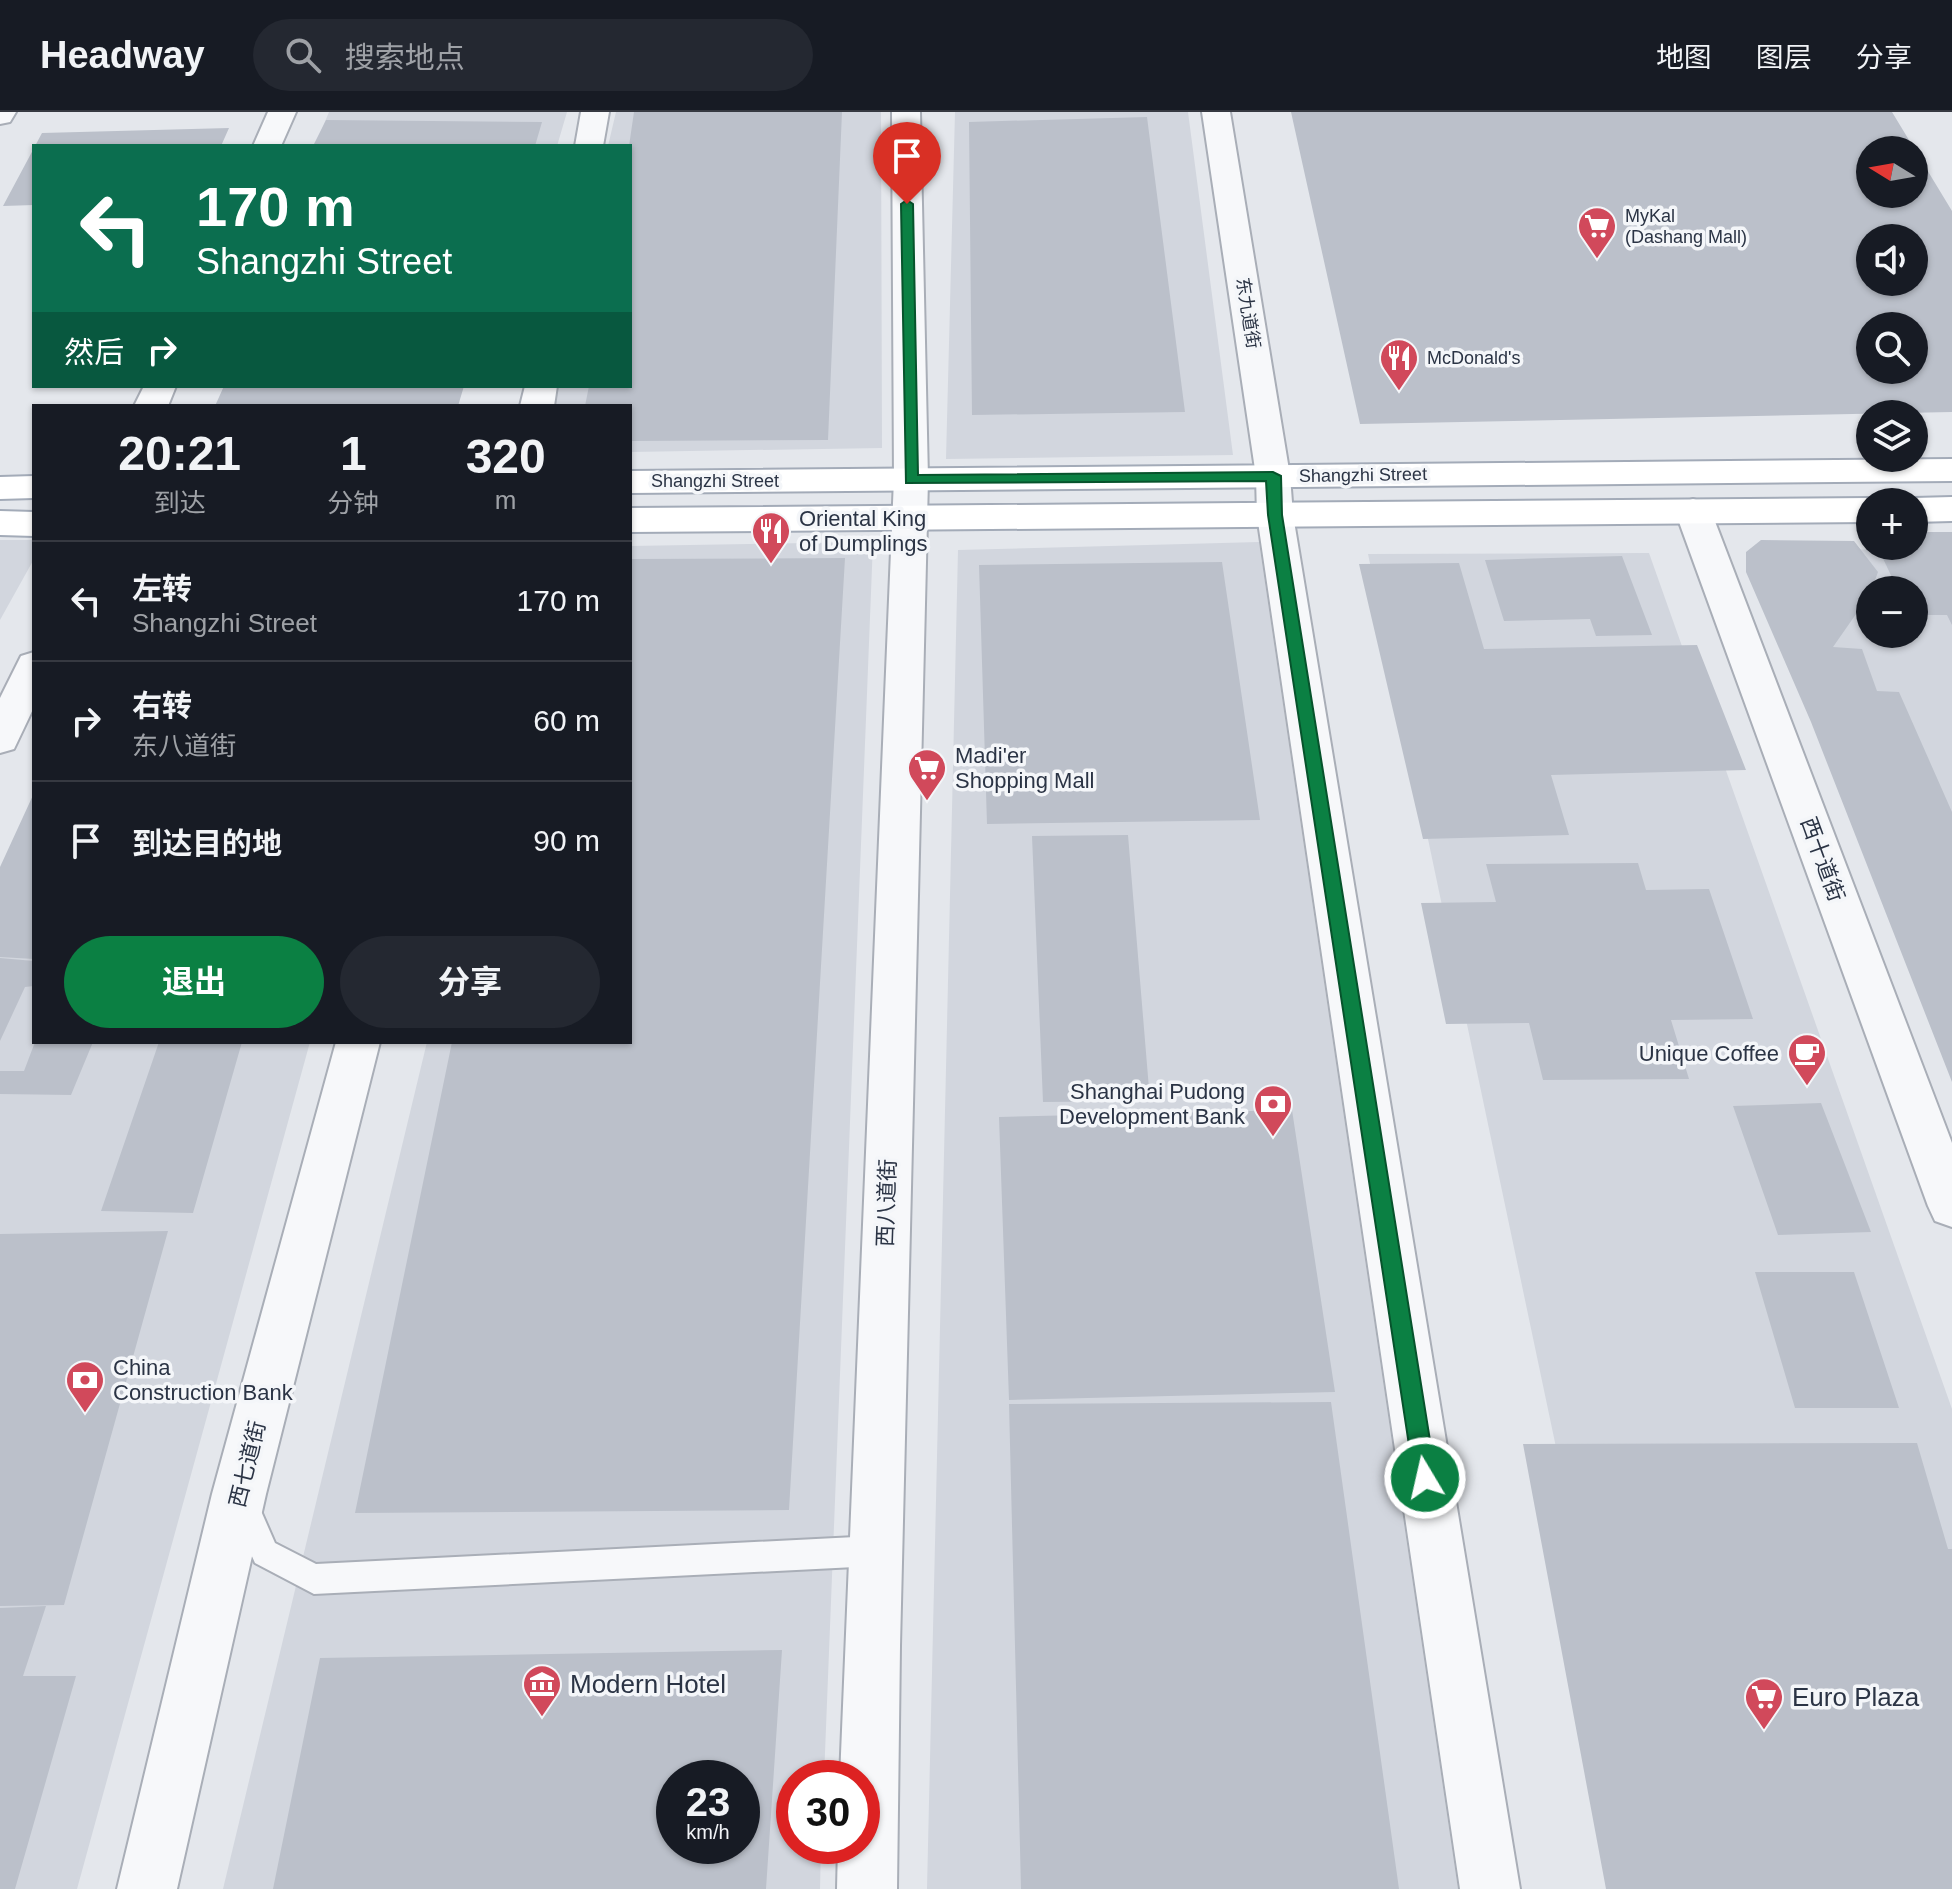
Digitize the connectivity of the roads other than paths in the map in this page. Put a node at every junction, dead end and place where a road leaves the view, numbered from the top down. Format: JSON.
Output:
{"nodes":[{"id":1,"x":282,"y":112,"type":"edge"},
{"id":2,"x":595,"y":112,"type":"edge"},
{"id":3,"x":906,"y":112,"type":"edge"},
{"id":4,"x":1216,"y":112,"type":"edge"},
{"id":5,"x":268,"y":144,"type":"edge"},
{"id":6,"x":589,"y":144,"type":"edge"},
{"id":7,"x":1952,"y":470,"type":"edge"},
{"id":8,"x":632,"y":482,"type":"edge"},
{"id":9,"x":32,"y":487,"type":"edge"},
{"id":10,"x":0,"y":488,"type":"edge"},
{"id":11,"x":1274,"y":496,"type":"junction"},
{"id":12,"x":910,"y":499,"type":"junction"},
{"id":13,"x":1952,"y":509,"type":"edge"},
{"id":14,"x":1856,"y":510,"type":"edge"},
{"id":15,"x":1928,"y":510,"type":"edge"},
{"id":16,"x":1693,"y":511,"type":"junction"},
{"id":17,"x":632,"y":520,"type":"edge"},
{"id":18,"x":0,"y":523,"type":"edge"},
{"id":19,"x":32,"y":524,"type":"edge"},
{"id":20,"x":32,"y":670,"type":"edge"},
{"id":21,"x":0,"y":739,"type":"edge"},
{"id":22,"x":357,"y":1044,"type":"edge"},
{"id":23,"x":1952,"y":1206,"type":"edge"},
{"id":24,"x":239,"y":1494,"type":"junction"},
{"id":25,"x":875,"y":1551,"type":"junction"},
{"id":26,"x":147,"y":1889,"type":"edge"},
{"id":27,"x":867,"y":1889,"type":"edge"},
{"id":28,"x":1490,"y":1889,"type":"edge"}],
"edges":[{"from":1,"to":5,"type":"street"},
{"from":2,"to":6,"type":"street"},
{"from":3,"to":12,"type":"street","name":"西八道街"},
{"from":4,"to":11,"type":"street","name":"东九道街"},
{"from":7,"to":11,"type":"main road","name":"Shangzhi Street"},
{"from":8,"to":12,"type":"main road","name":"Shangzhi Street"},
{"from":9,"to":10,"type":"main road"},
{"from":11,"to":12,"type":"main road","name":"Shangzhi Street"},
{"from":11,"to":16,"type":"main road","name":"Shangzhi Street"},
{"from":11,"to":28,"type":"street","name":"东九道街"},
{"from":12,"to":17,"type":"main road","name":"Shangzhi Street"},
{"from":12,"to":25,"type":"street","name":"西八道街"},
{"from":13,"to":15,"type":"main road"},
{"from":14,"to":16,"type":"main road","name":"Shangzhi Street"},
{"from":16,"to":23,"type":"street","name":"西十道街"},
{"from":18,"to":19,"type":"main road"},
{"from":20,"to":21,"type":"street"},
{"from":22,"to":24,"type":"street","name":"西七道街"},
{"from":24,"to":25,"type":"lane"},
{"from":24,"to":26,"type":"street","name":"西七道街"},
{"from":25,"to":27,"type":"street","name":"西八道街"}]}
